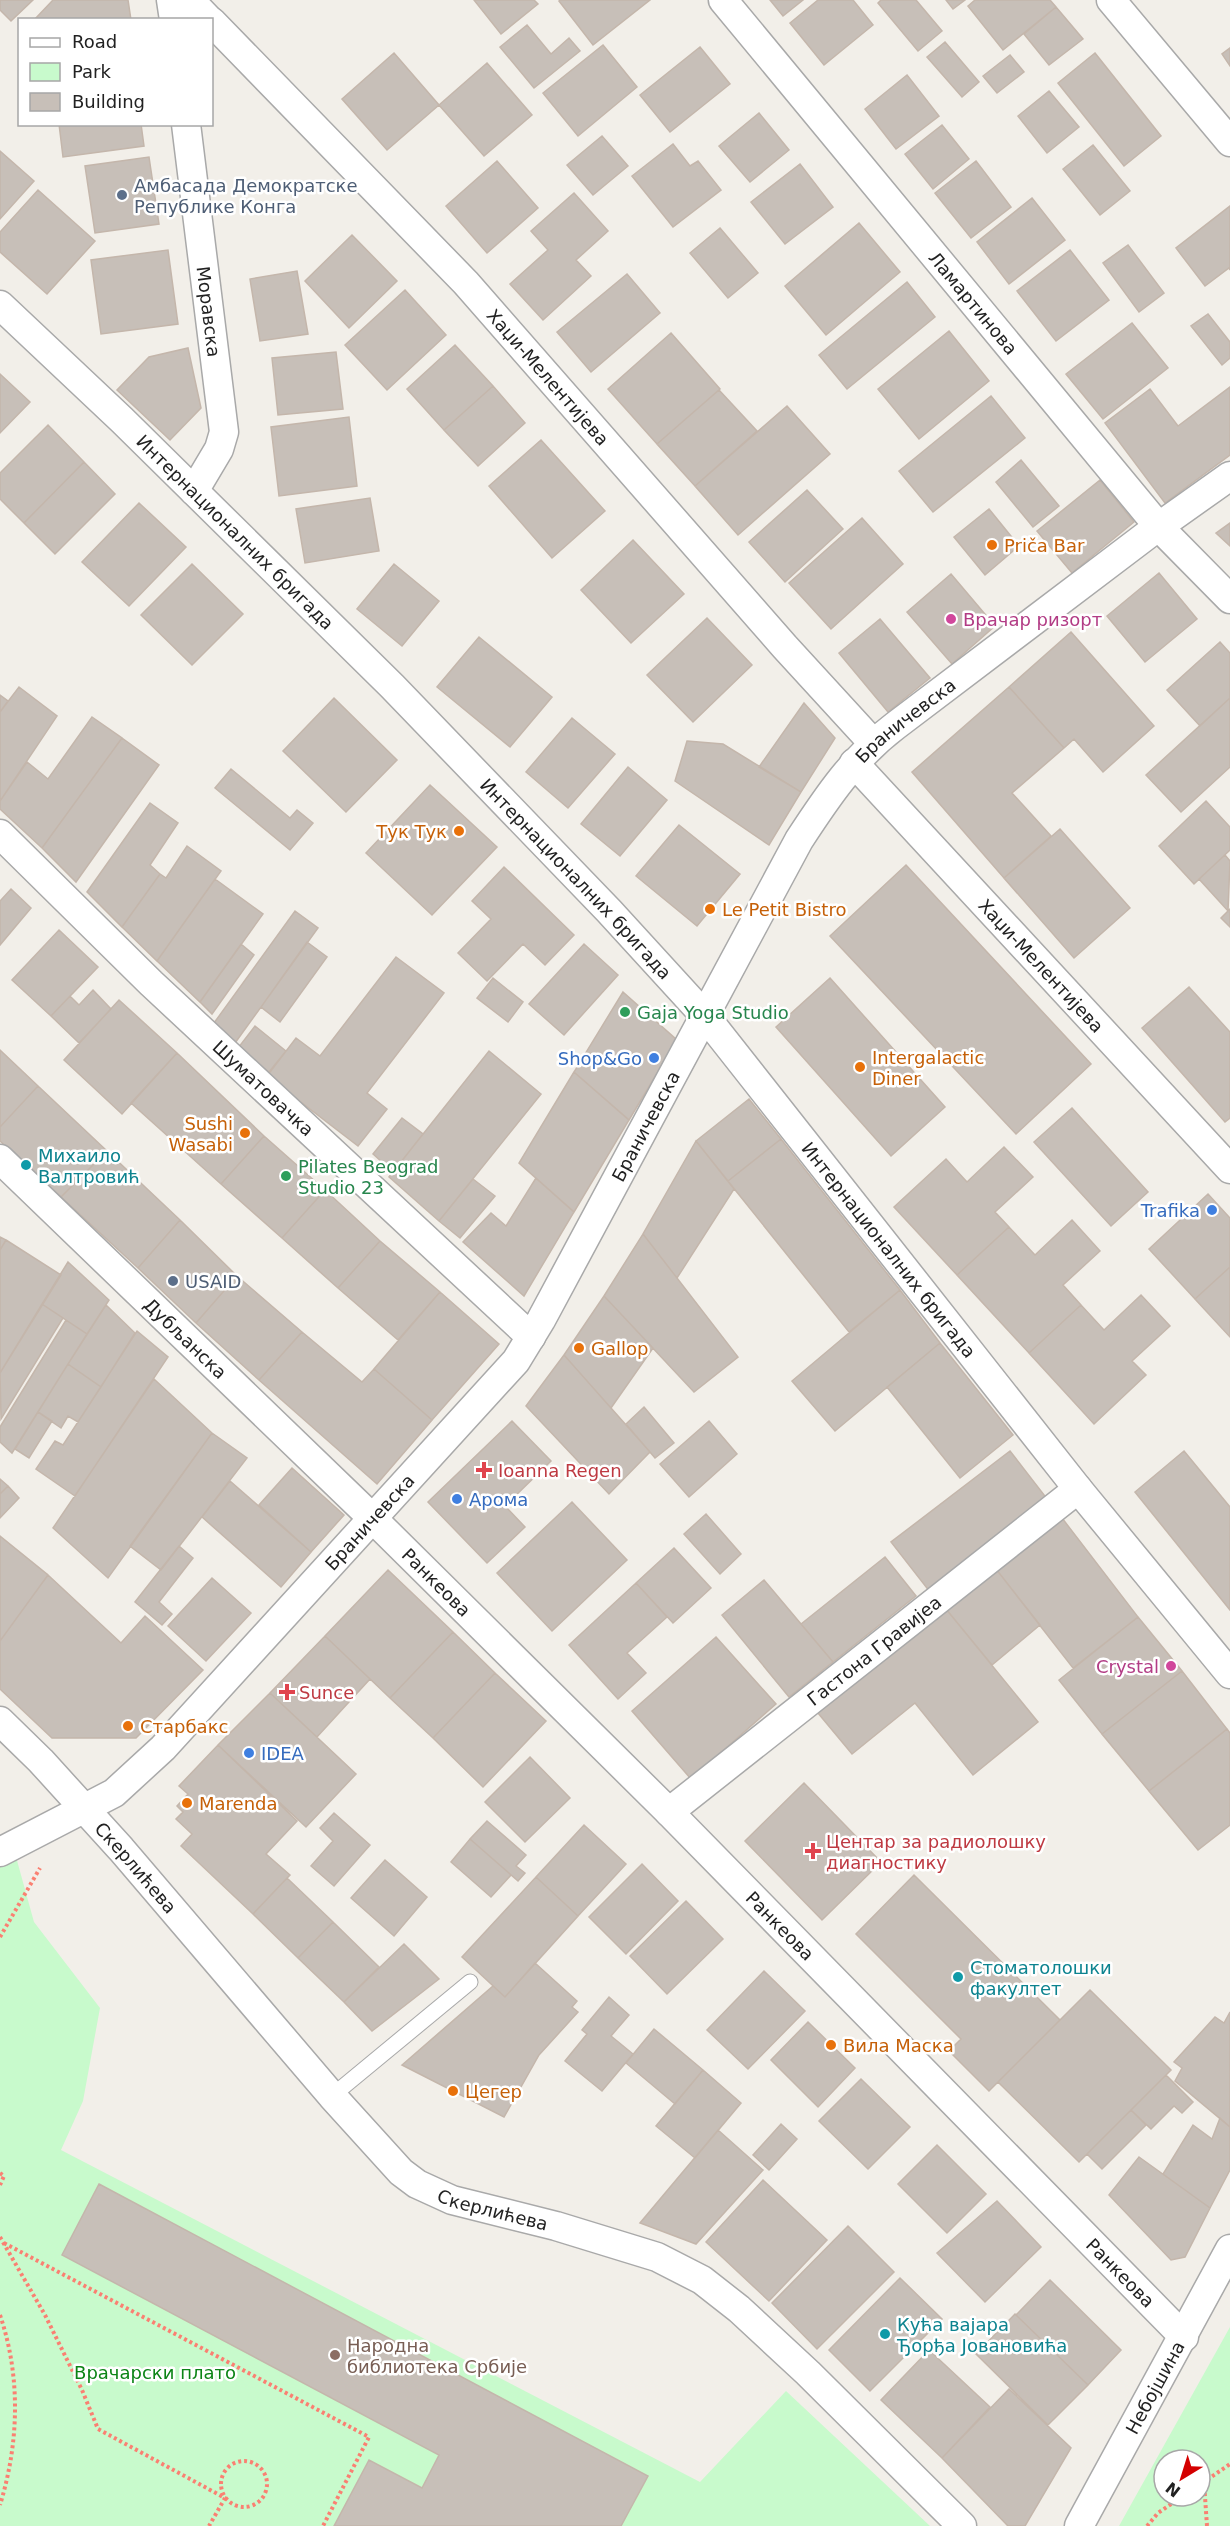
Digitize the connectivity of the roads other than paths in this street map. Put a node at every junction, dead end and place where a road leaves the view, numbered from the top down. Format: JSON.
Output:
{"nodes":[{"id":1,"x":171,"y":0,"type":"edge"},
{"id":2,"x":190,"y":0,"type":"edge"},
{"id":3,"x":723,"y":0,"type":"edge"},
{"id":4,"x":1110,"y":0,"type":"edge"},
{"id":5,"x":174,"y":18,"type":"edge"},
{"id":6,"x":207,"y":18,"type":"edge"},
{"id":7,"x":213,"y":24,"type":"edge"},
{"id":8,"x":186,"y":126,"type":"edge"},
{"id":9,"x":1230,"y":142,"type":"edge"},
{"id":10,"x":0,"y":305,"type":"edge"},
{"id":11,"x":1230,"y":476,"type":"edge"},
{"id":12,"x":194,"y":491,"type":"junction"},
{"id":13,"x":1159,"y":526,"type":"junction"},
{"id":14,"x":1230,"y":599,"type":"edge"},
{"id":15,"x":863,"y":753,"type":"junction"},
{"id":16,"x":0,"y":834,"type":"edge"},
{"id":17,"x":705,"y":1016,"type":"junction"},
{"id":18,"x":0,"y":1159,"type":"edge"},
{"id":19,"x":1230,"y":1169,"type":"edge"},
{"id":20,"x":531,"y":1337,"type":"junction"},
{"id":21,"x":1078,"y":1489,"type":"junction"},
{"id":22,"x":372,"y":1518,"type":"junction"},
{"id":23,"x":1230,"y":1674,"type":"edge"},
{"id":24,"x":0,"y":1721,"type":"edge"},
{"id":25,"x":85,"y":1810,"type":"junction"},
{"id":26,"x":669,"y":1812,"type":"junction"},
{"id":27,"x":0,"y":1852,"type":"edge"},
{"id":28,"x":470,"y":1982,"type":"dead end"},
{"id":29,"x":332,"y":2096,"type":"junction"},
{"id":30,"x":1230,"y":2249,"type":"edge"},
{"id":31,"x":1184,"y":2337,"type":"junction"},
{"id":32,"x":962,"y":2526,"type":"edge"},
{"id":33,"x":1079,"y":2526,"type":"edge"}],
"edges":[{"from":1,"to":5,"type":"street"},
{"from":2,"to":6,"type":"street","name":"Хаџи-Мелентијева"},
{"from":3,"to":13,"type":"street","name":"Ламартинова"},
{"from":4,"to":9,"type":"street"},
{"from":7,"to":15,"type":"street","name":"Хаџи-Мелентијева"},
{"from":8,"to":12,"type":"street","name":"Моравска"},
{"from":10,"to":12,"type":"street","name":"Интернационалних бригада"},
{"from":11,"to":13,"type":"street","name":"Браничевска"},
{"from":12,"to":17,"type":"street","name":"Интернационалних бригада"},
{"from":13,"to":14,"type":"street","name":"Ламартинова"},
{"from":13,"to":15,"type":"street","name":"Браничевска"},
{"from":15,"to":17,"type":"street","name":"Браничевска"},
{"from":15,"to":19,"type":"street","name":"Хаџи-Мелентијева"},
{"from":16,"to":20,"type":"street","name":"Шуматовачка"},
{"from":17,"to":20,"type":"street","name":"Браничевска"},
{"from":17,"to":21,"type":"street","name":"Интернационалних бригада"},
{"from":18,"to":22,"type":"street","name":"Дубљанска"},
{"from":20,"to":22,"type":"street","name":"Браничевска"},
{"from":21,"to":23,"type":"street","name":"Интернационалних бригада"},
{"from":21,"to":26,"type":"street","name":"Гастона Гравијеа"},
{"from":22,"to":25,"type":"street","name":"Браничевска"},
{"from":22,"to":26,"type":"street","name":"Ранкеова"},
{"from":24,"to":25,"type":"street","name":"Скерлићева"},
{"from":25,"to":27,"type":"street","name":"Браничевска"},
{"from":25,"to":29,"type":"street","name":"Скерлићева"},
{"from":26,"to":31,"type":"street","name":"Ранкеова"},
{"from":28,"to":29,"type":"lane"},
{"from":29,"to":32,"type":"street","name":"Скерлићева"},
{"from":30,"to":31,"type":"street","name":"Небојшина"},
{"from":31,"to":33,"type":"street","name":"Небојшина"}]}
